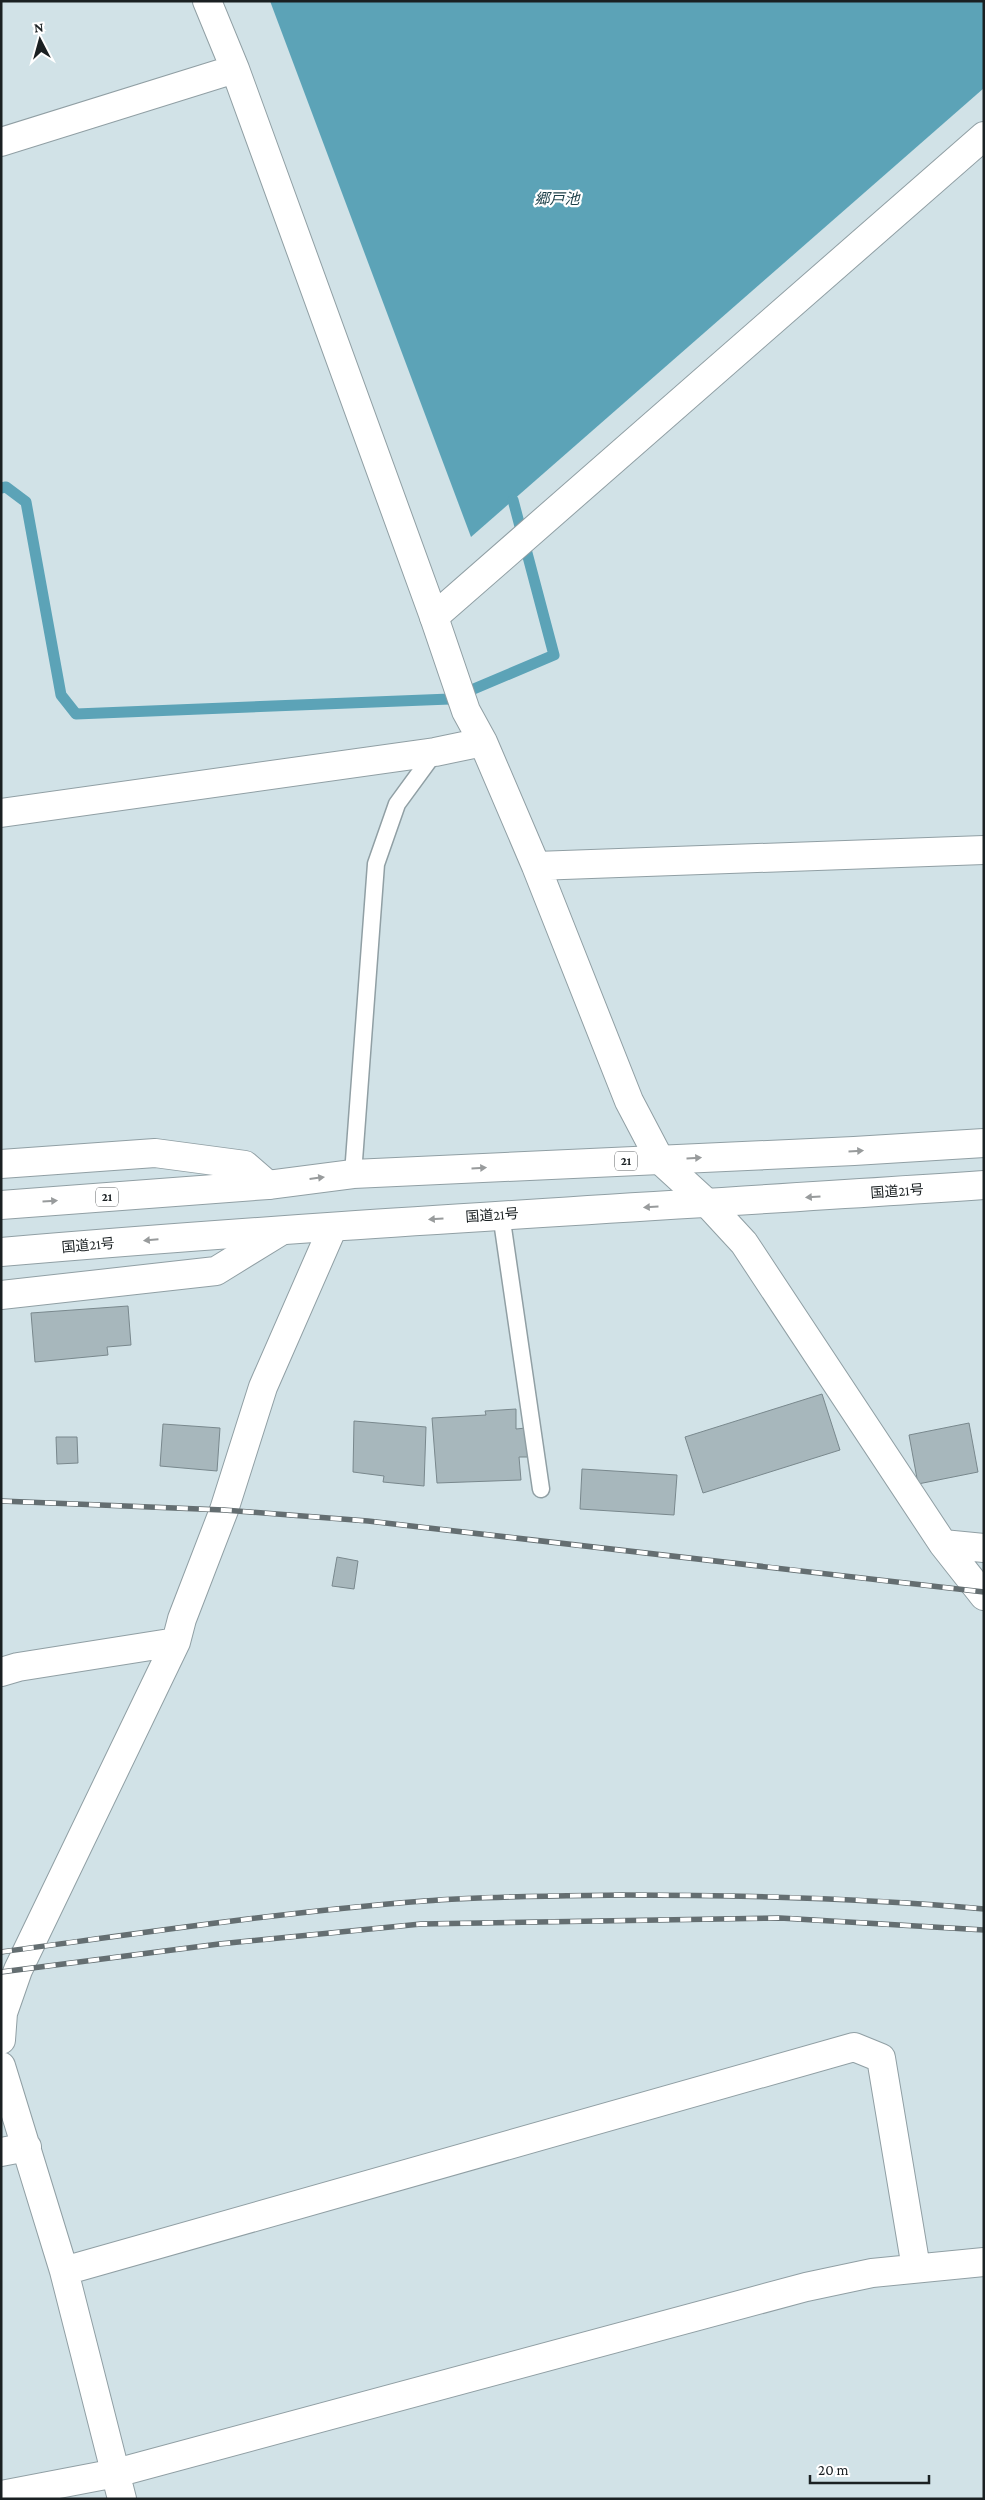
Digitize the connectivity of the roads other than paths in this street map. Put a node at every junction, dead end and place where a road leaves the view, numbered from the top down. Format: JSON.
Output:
{"nodes":[{"id":1,"x":207,"y":1,"type":"edge"},
{"id":2,"x":235,"y":69,"type":"junction"},
{"id":3,"x":984,"y":136,"type":"edge"},
{"id":4,"x":1,"y":142,"type":"edge"},
{"id":5,"x":434,"y":616,"type":"junction"},
{"id":6,"x":483,"y":742,"type":"junction"},
{"id":7,"x":434,"y":752,"type":"junction"},
{"id":8,"x":1,"y":813,"type":"edge"},
{"id":9,"x":984,"y":850,"type":"edge"},
{"id":10,"x":536,"y":866,"type":"junction"},
{"id":11,"x":984,"y":1143,"type":"edge"},
{"id":12,"x":660,"y":1160,"type":"junction"},
{"id":13,"x":1,"y":1164,"type":"edge"},
{"id":14,"x":353,"y":1174,"type":"junction"},
{"id":15,"x":268,"y":1184,"type":"junction"},
{"id":16,"x":984,"y":1186,"type":"edge"},
{"id":17,"x":708,"y":1204,"type":"junction"},
{"id":18,"x":1,"y":1205,"type":"edge"},
{"id":19,"x":501,"y":1214,"type":"junction"},
{"id":20,"x":333,"y":1227,"type":"junction"},
{"id":21,"x":282,"y":1231,"type":"junction"},
{"id":22,"x":1,"y":1252,"type":"edge"},
{"id":23,"x":1,"y":1295,"type":"edge"},
{"id":24,"x":541,"y":1489,"type":"dead end"},
{"id":25,"x":943,"y":1544,"type":"junction"},
{"id":26,"x":984,"y":1548,"type":"edge"},
{"id":27,"x":984,"y":1596,"type":"edge"},
{"id":28,"x":176,"y":1642,"type":"junction"},
{"id":29,"x":1,"y":1672,"type":"edge"},
{"id":30,"x":1,"y":2040,"type":"edge"},
{"id":31,"x":1,"y":2066,"type":"edge"},
{"id":32,"x":14,"y":2150,"type":"edge"},
{"id":33,"x":984,"y":2262,"type":"edge"},
{"id":34,"x":916,"y":2268,"type":"junction"},
{"id":35,"x":64,"y":2271,"type":"junction"},
{"id":36,"x":119,"y":2486,"type":"edge"},
{"id":37,"x":1,"y":2495,"type":"edge"}],
"edges":[{"from":1,"to":2,"type":"main road"},
{"from":2,"to":4,"type":"main road"},
{"from":2,"to":5,"type":"main road"},
{"from":3,"to":5,"type":"main road"},
{"from":5,"to":6,"type":"main road"},
{"from":6,"to":7,"type":"main road"},
{"from":6,"to":10,"type":"main road"},
{"from":7,"to":8,"type":"main road"},
{"from":7,"to":14,"type":"lane"},
{"from":9,"to":10,"type":"main road"},
{"from":10,"to":12,"type":"main road"},
{"from":12,"to":11,"type":"main road","number":"21","one_way":true},
{"from":14,"to":12,"type":"main road","number":"21","one_way":true},
{"from":12,"to":17,"type":"main road"},
{"from":13,"to":15,"type":"main road"},
{"from":15,"to":14,"type":"main road","number":"21","one_way":true},
{"from":18,"to":15,"type":"main road","number":"21","one_way":true},
{"from":16,"to":17,"type":"main road","name":"国道21号","one_way":true},
{"from":17,"to":19,"type":"main road","name":"国道21号","one_way":true},
{"from":17,"to":25,"type":"main road"},
{"from":19,"to":20,"type":"main road","name":"国道21号","one_way":true},
{"from":19,"to":24,"type":"lane"},
{"from":20,"to":21,"type":"main road","name":"国道21号"},
{"from":20,"to":28,"type":"main road"},
{"from":21,"to":22,"type":"main road","name":"国道21号","one_way":true},
{"from":21,"to":23,"type":"main road"},
{"from":25,"to":26,"type":"main road"},
{"from":25,"to":27,"type":"main road"},
{"from":28,"to":29,"type":"main road"},
{"from":28,"to":30,"type":"main road"},
{"from":31,"to":32,"type":"main road"},
{"from":32,"to":35,"type":"main road"},
{"from":33,"to":34,"type":"main road"},
{"from":34,"to":35,"type":"main road"},
{"from":34,"to":36,"type":"main road"},
{"from":35,"to":36,"type":"main road"},
{"from":36,"to":37,"type":"main road"}]}
